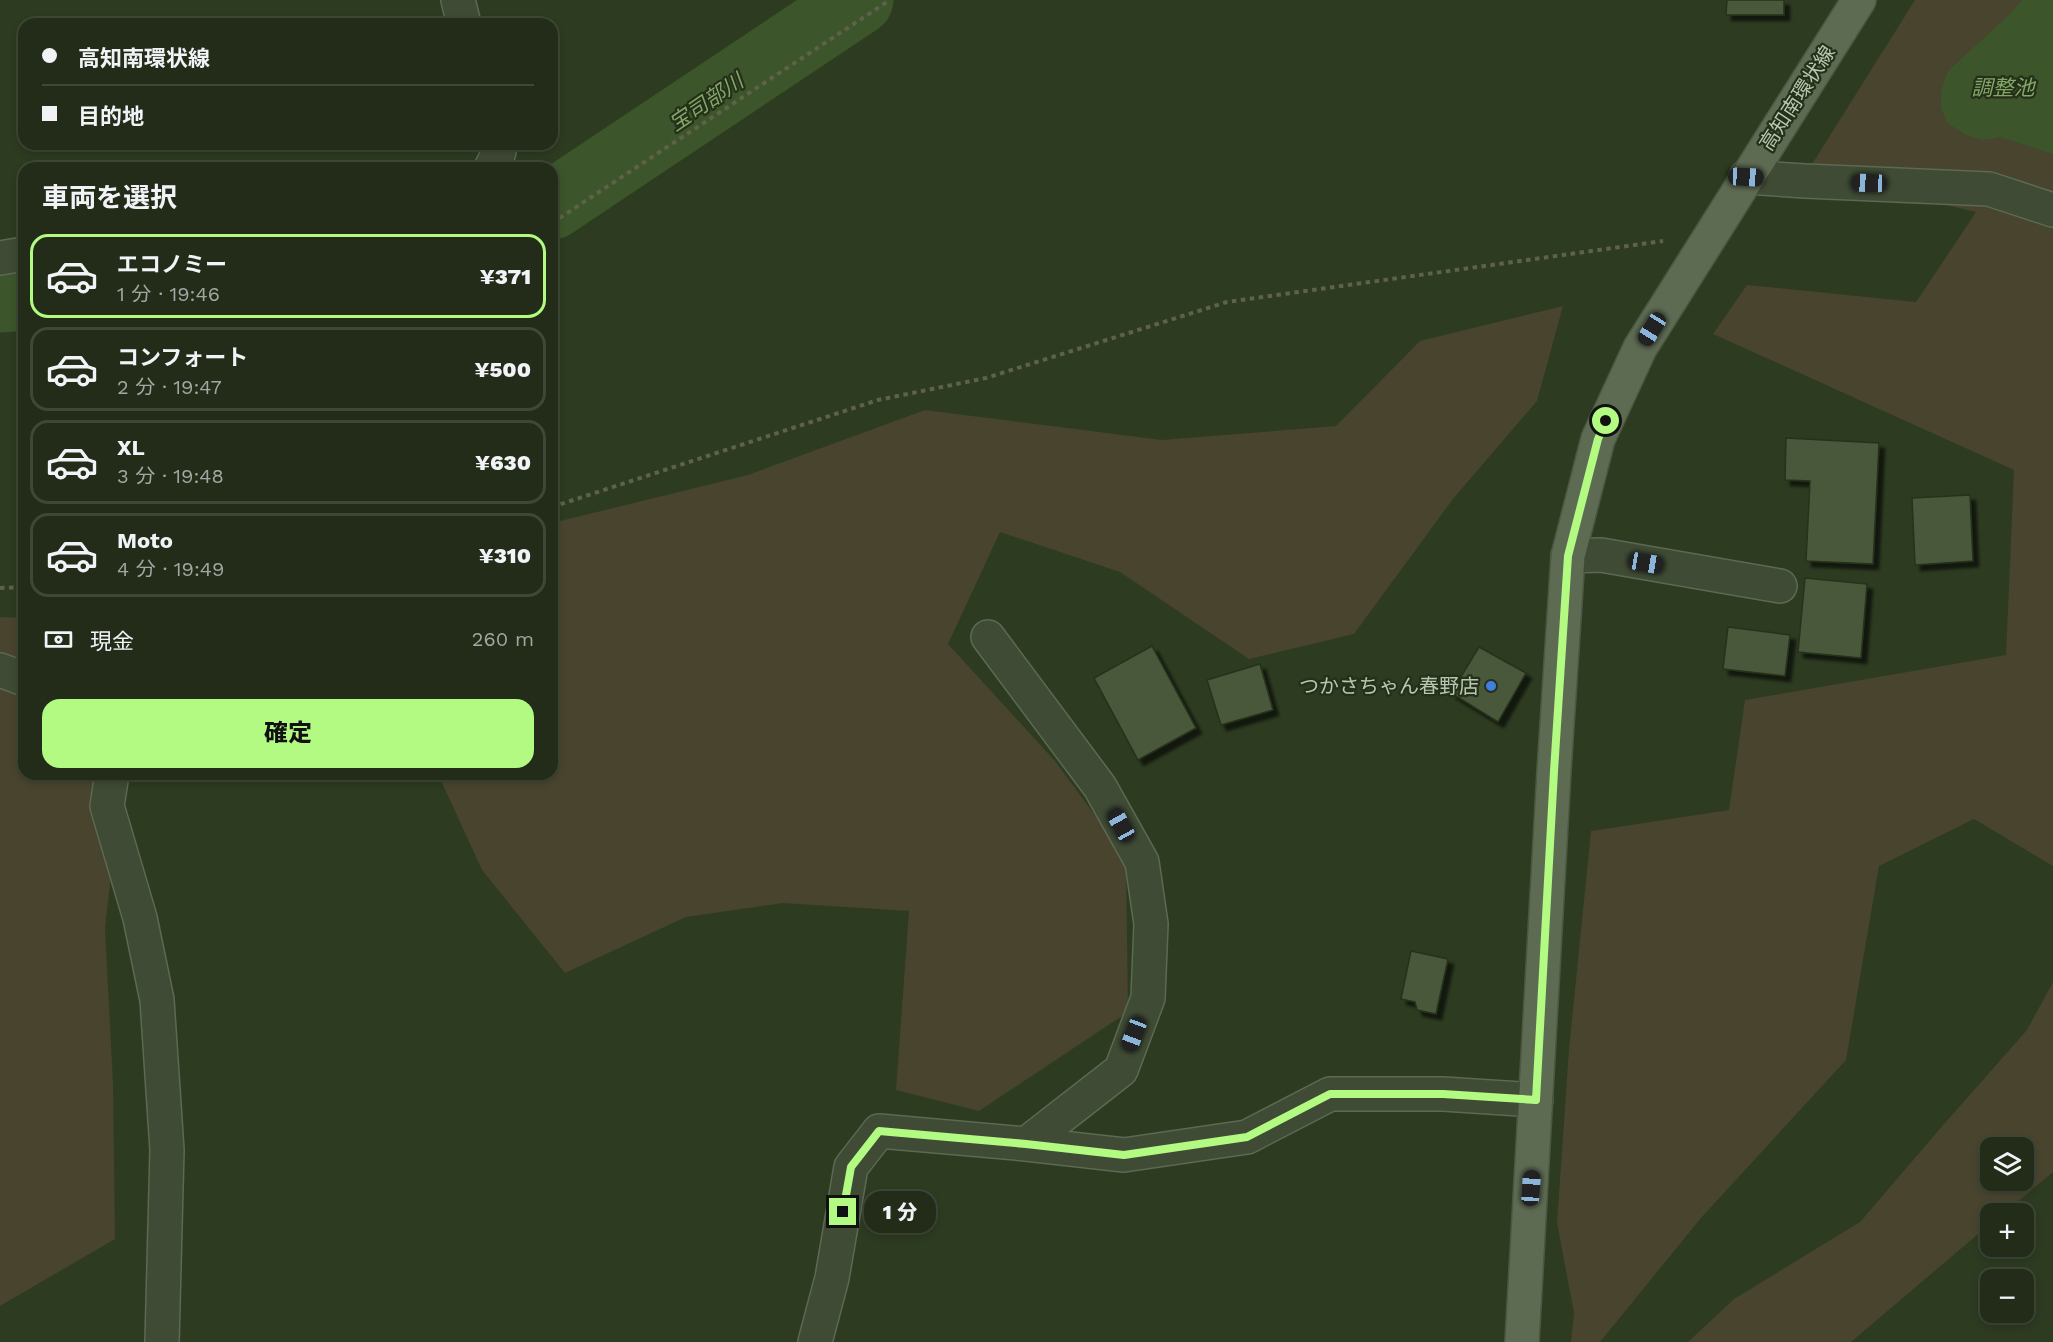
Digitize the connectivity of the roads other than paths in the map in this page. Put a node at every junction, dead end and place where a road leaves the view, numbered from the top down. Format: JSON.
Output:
{"nodes":[{"id":1,"x":458,"y":0,"type":"edge"},
{"id":2,"x":1859,"y":0,"type":"edge"},
{"id":3,"x":462,"y":18,"type":"edge"},
{"id":4,"x":1746,"y":177,"type":"junction"},
{"id":5,"x":2053,"y":210,"type":"edge"},
{"id":6,"x":18,"y":255,"type":"edge"},
{"id":7,"x":0,"y":258,"type":"edge"},
{"id":8,"x":1568,"y":556,"type":"junction"},
{"id":9,"x":1780,"y":586,"type":"dead end"},
{"id":10,"x":988,"y":637,"type":"dead end"},
{"id":11,"x":0,"y":670,"type":"edge"},
{"id":12,"x":18,"y":677,"type":"edge"},
{"id":13,"x":111,"y":780,"type":"edge"},
{"id":14,"x":1536,"y":1100,"type":"junction"},
{"id":15,"x":1026,"y":1144,"type":"junction"},
{"id":16,"x":162,"y":1342,"type":"edge"},
{"id":17,"x":815,"y":1342,"type":"edge"},
{"id":18,"x":1522,"y":1342,"type":"edge"}],
"edges":[{"from":1,"to":3,"type":"street"},
{"from":2,"to":4,"type":"main road","name":"高知南環状線"},
{"from":4,"to":5,"type":"street"},
{"from":4,"to":8,"type":"main road","name":"高知南環状線"},
{"from":6,"to":7,"type":"street"},
{"from":8,"to":9,"type":"street"},
{"from":8,"to":14,"type":"main road","name":"高知南環状線"},
{"from":10,"to":15,"type":"street"},
{"from":11,"to":12,"type":"street"},
{"from":13,"to":16,"type":"street"},
{"from":14,"to":15,"type":"street"},
{"from":14,"to":18,"type":"main road","name":"高知南環状線"},
{"from":15,"to":17,"type":"street"}]}
